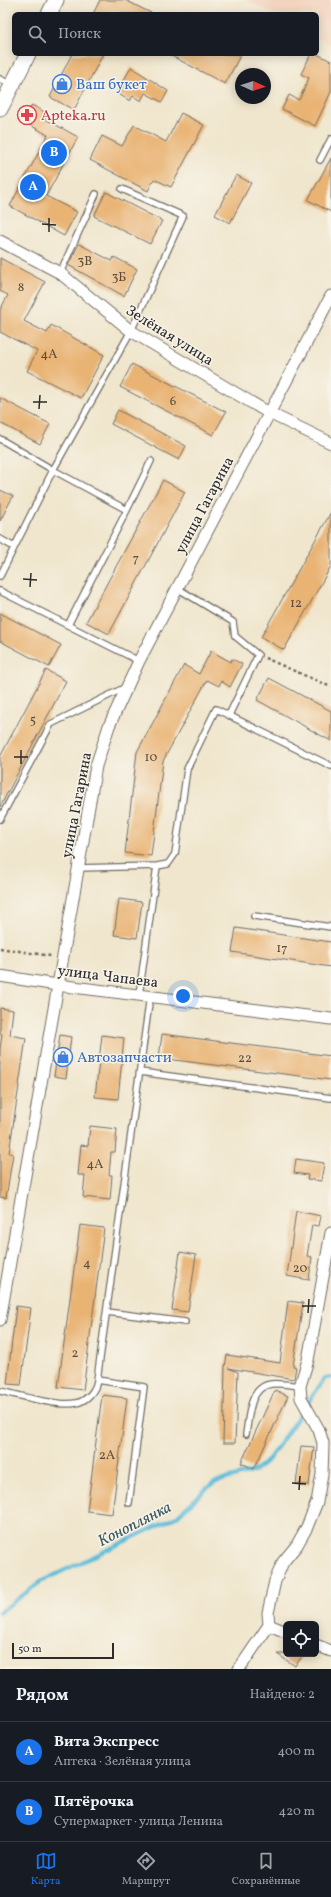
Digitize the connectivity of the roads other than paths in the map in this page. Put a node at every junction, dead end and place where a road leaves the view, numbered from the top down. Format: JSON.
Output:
{"nodes":[{"id":1,"x":56,"y":0,"type":"edge"},
{"id":2,"x":49,"y":12,"type":"edge"},
{"id":3,"x":26,"y":56,"type":"edge"},
{"id":4,"x":6,"y":82,"type":"edge"},
{"id":5,"x":0,"y":109,"type":"edge"},
{"id":6,"x":331,"y":139,"type":"edge"},
{"id":7,"x":320,"y":160,"type":"dead end"},
{"id":8,"x":122,"y":189,"type":"dead end"},
{"id":9,"x":96,"y":194,"type":"dead end"},
{"id":10,"x":0,"y":241,"type":"edge"},
{"id":11,"x":60,"y":273,"type":"junction"},
{"id":12,"x":331,"y":296,"type":"edge"},
{"id":13,"x":131,"y":331,"type":"junction"},
{"id":14,"x":269,"y":413,"type":"junction"},
{"id":15,"x":0,"y":439,"type":"edge"},
{"id":16,"x":331,"y":443,"type":"edge"},
{"id":17,"x":151,"y":461,"type":"dead end"},
{"id":18,"x":53,"y":470,"type":"junction"},
{"id":19,"x":127,"y":510,"type":"junction"},
{"id":20,"x":0,"y":539,"type":"edge"},
{"id":21,"x":14,"y":547,"type":"junction"},
{"id":22,"x":0,"y":576,"type":"edge"},
{"id":23,"x":177,"y":588,"type":"junction"},
{"id":24,"x":0,"y":591,"type":"edge"},
{"id":25,"x":68,"y":625,"type":"junction"},
{"id":26,"x":139,"y":661,"type":"junction"},
{"id":27,"x":128,"y":686,"type":"junction"},
{"id":28,"x":229,"y":715,"type":"junction"},
{"id":29,"x":331,"y":766,"type":"edge"},
{"id":30,"x":0,"y":819,"type":"edge"},
{"id":31,"x":157,"y":866,"type":"junction"},
{"id":32,"x":78,"y":868,"type":"junction"},
{"id":33,"x":254,"y":916,"type":"dead end"},
{"id":34,"x":331,"y":927,"type":"edge"},
{"id":35,"x":0,"y":976,"type":"edge"},
{"id":36,"x":57,"y":985,"type":"junction"},
{"id":37,"x":145,"y":995,"type":"junction"},
{"id":38,"x":331,"y":1019,"type":"edge"},
{"id":39,"x":140,"y":1072,"type":"junction"},
{"id":40,"x":331,"y":1098,"type":"edge"},
{"id":41,"x":331,"y":1233,"type":"edge"},
{"id":42,"x":107,"y":1312,"type":"junction"},
{"id":43,"x":0,"y":1320,"type":"edge"},
{"id":44,"x":186,"y":1322,"type":"dead end"},
{"id":45,"x":97,"y":1380,"type":"junction"},
{"id":46,"x":300,"y":1386,"type":"junction"},
{"id":47,"x":0,"y":1391,"type":"edge"},
{"id":48,"x":246,"y":1434,"type":"dead end"},
{"id":49,"x":129,"y":1503,"type":"dead end"},
{"id":50,"x":269,"y":1625,"type":"junction"},
{"id":51,"x":283,"y":1631,"type":"edge"},
{"id":52,"x":319,"y":1646,"type":"edge"},
{"id":53,"x":331,"y":1651,"type":"edge"},
{"id":54,"x":239,"y":1669,"type":"edge"}],
"edges":[{"from":1,"to":2,"type":"main road"},
{"from":3,"to":4,"type":"main road"},
{"from":4,"to":5,"type":"main road"},
{"from":6,"to":7,"type":"lane"},
{"from":8,"to":13,"type":"lane"},
{"from":9,"to":11,"type":"lane"},
{"from":10,"to":11,"type":"street","name":"Зелёная улица"},
{"from":11,"to":13,"type":"street","name":"Зелёная улица"},
{"from":12,"to":14,"type":"street","name":"улица Гагарина"},
{"from":13,"to":14,"type":"street","name":"Зелёная улица"},
{"from":13,"to":18,"type":"lane"},
{"from":14,"to":16,"type":"street","name":"Зелёная улица"},
{"from":14,"to":23,"type":"street","name":"улица Гагарина"},
{"from":15,"to":18,"type":"lane"},
{"from":17,"to":19,"type":"lane"},
{"from":18,"to":19,"type":"lane"},
{"from":18,"to":21,"type":"lane"},
{"from":19,"to":25,"type":"lane"},
{"from":20,"to":21,"type":"lane"},
{"from":21,"to":22,"type":"lane"},
{"from":23,"to":26,"type":"street","name":"улица Гагарина"},
{"from":23,"to":28,"type":"lane"},
{"from":24,"to":25,"type":"lane"},
{"from":25,"to":26,"type":"lane"},
{"from":26,"to":27,"type":"street","name":"улица Гагарина"},
{"from":27,"to":30,"type":"lane"},
{"from":27,"to":32,"type":"street","name":"улица Гагарина"},
{"from":28,"to":29,"type":"lane"},
{"from":28,"to":31,"type":"lane"},
{"from":31,"to":32,"type":"lane"},
{"from":31,"to":37,"type":"lane"},
{"from":32,"to":36,"type":"street","name":"улица Гагарина"},
{"from":33,"to":34,"type":"lane"},
{"from":35,"to":36,"type":"street","name":"улица Чапаева"},
{"from":36,"to":37,"type":"street","name":"улица Чапаева"},
{"from":36,"to":43,"type":"street","name":"улица Гагарина"},
{"from":37,"to":38,"type":"street","name":"улица Чапаева"},
{"from":37,"to":39,"type":"lane"},
{"from":39,"to":40,"type":"lane"},
{"from":39,"to":42,"type":"lane"},
{"from":41,"to":46,"type":"street"},
{"from":42,"to":44,"type":"lane"},
{"from":42,"to":45,"type":"lane"},
{"from":45,"to":47,"type":"lane"},
{"from":45,"to":49,"type":"lane"},
{"from":46,"to":48,"type":"lane"},
{"from":46,"to":50,"type":"street"},
{"from":50,"to":51,"type":"street"},
{"from":50,"to":54,"type":"street"},
{"from":52,"to":53,"type":"street"}]}
